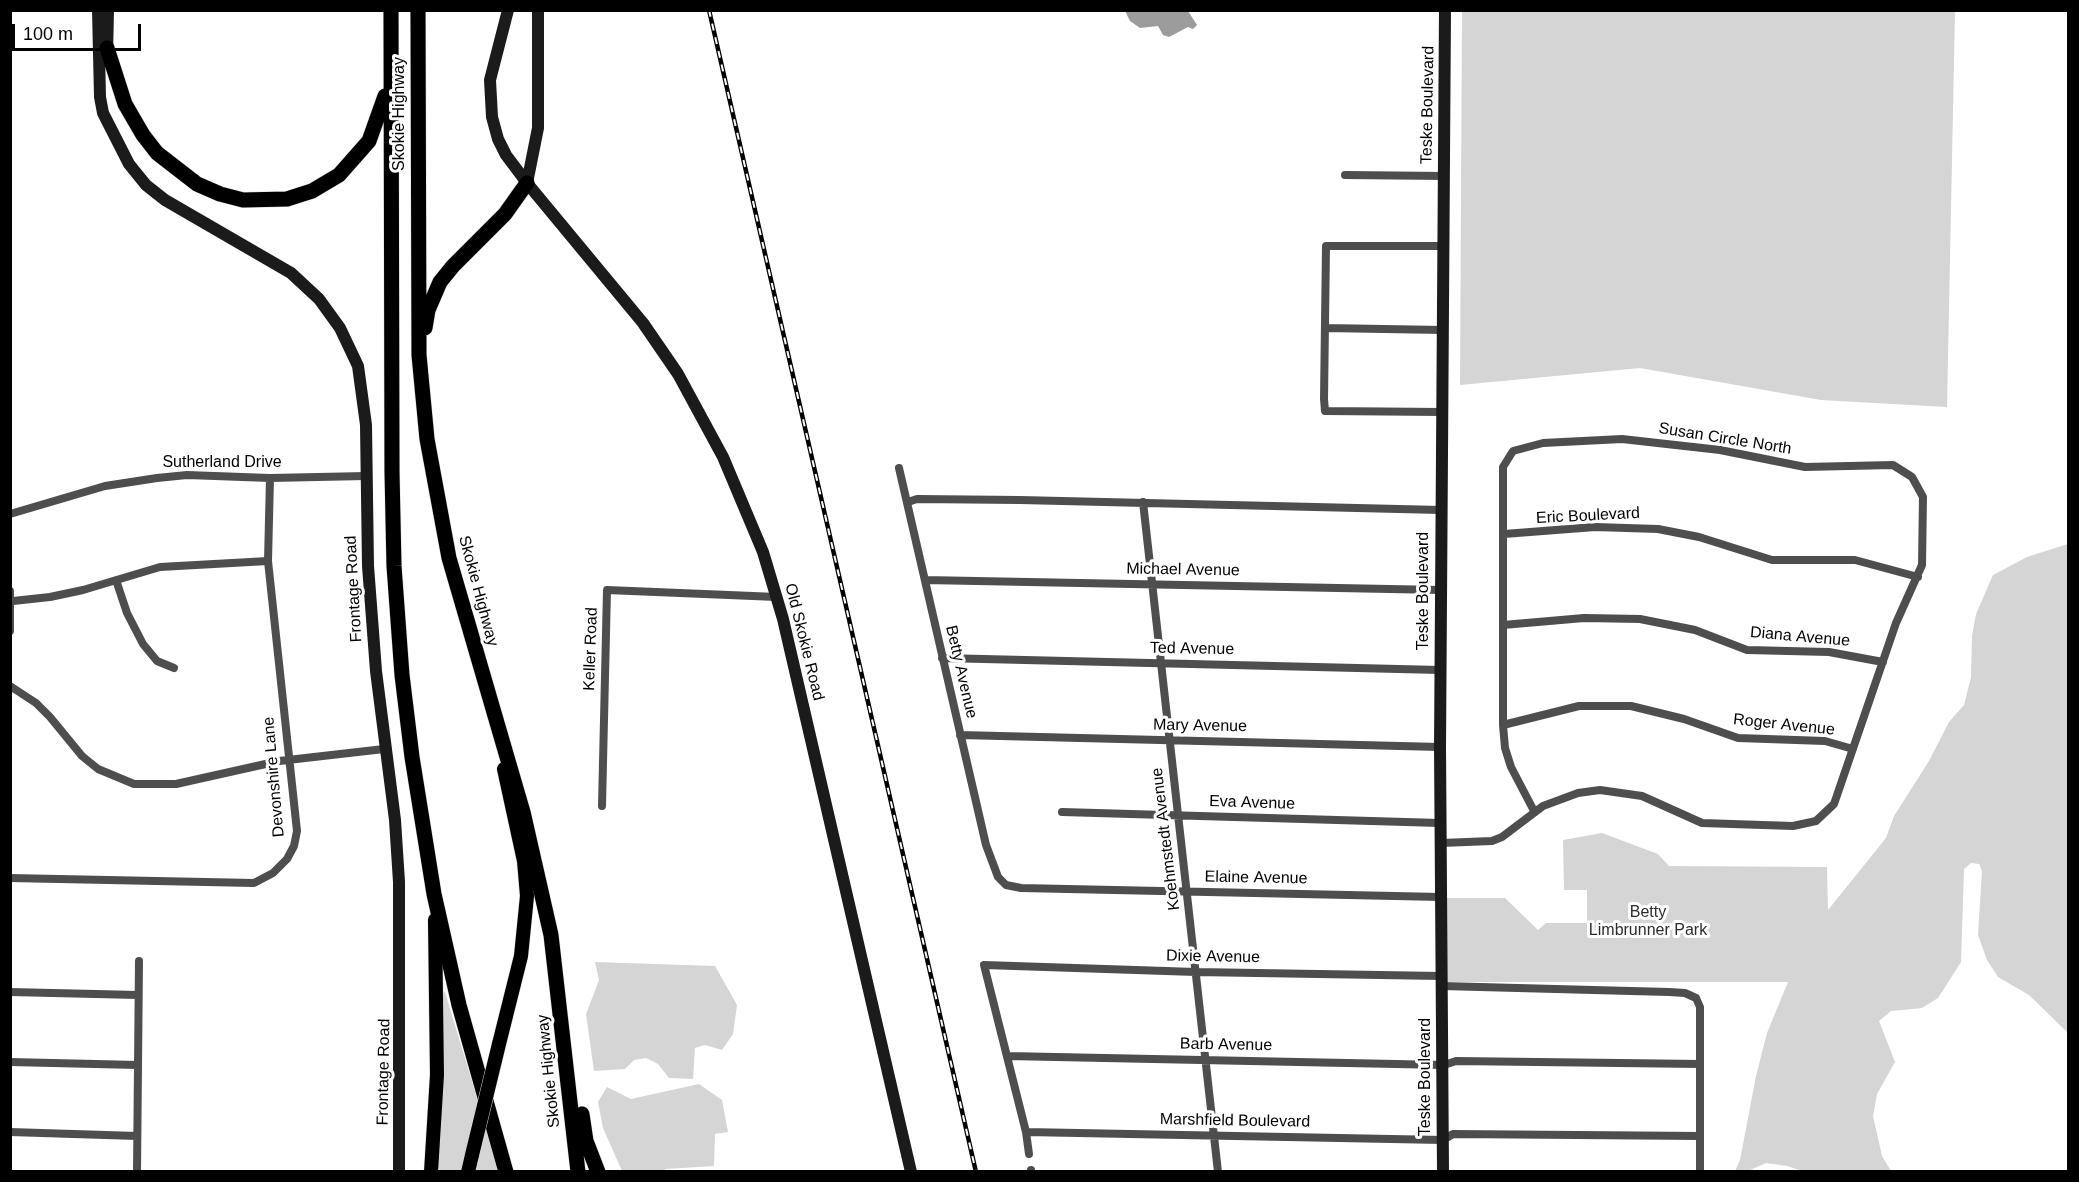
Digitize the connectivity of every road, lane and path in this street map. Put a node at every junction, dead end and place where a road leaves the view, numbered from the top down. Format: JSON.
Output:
{"nodes":[{"id":1,"x":98,"y":10,"type":"edge"},
{"id":2,"x":108,"y":10,"type":"edge"},
{"id":3,"x":391,"y":10,"type":"edge"},
{"id":4,"x":418,"y":10,"type":"edge"},
{"id":5,"x":508,"y":10,"type":"edge"},
{"id":6,"x":538,"y":10,"type":"edge"},
{"id":7,"x":546,"y":10,"type":"edge"},
{"id":8,"x":1445,"y":10,"type":"edge"},
{"id":9,"x":539,"y":35,"type":"junction"},
{"id":10,"x":108,"y":48,"type":"junction"},
{"id":11,"x":391,"y":51,"type":"junction"},
{"id":12,"x":109,"y":120,"type":"junction"},
{"id":13,"x":1345,"y":175,"type":"dead end"},
{"id":14,"x":1444,"y":176,"type":"junction"},
{"id":15,"x":527,"y":183,"type":"junction"},
{"id":16,"x":1443,"y":246,"type":"junction"},
{"id":17,"x":1325,"y":328,"type":"junction"},
{"id":18,"x":1443,"y":330,"type":"junction"},
{"id":19,"x":1442,"y":412,"type":"junction"},
{"id":20,"x":427,"y":439,"type":"junction"},
{"id":21,"x":899,"y":468,"type":"dead end"},
{"id":22,"x":366,"y":476,"type":"junction"},
{"id":23,"x":270,"y":478,"type":"junction"},
{"id":24,"x":908,"y":502,"type":"junction"},
{"id":25,"x":1143,"y":502,"type":"junction"},
{"id":26,"x":1442,"y":510,"type":"junction"},
{"id":27,"x":10,"y":514,"type":"edge"},
{"id":28,"x":1504,"y":534,"type":"junction"},
{"id":29,"x":268,"y":561,"type":"junction"},
{"id":30,"x":1918,"y":577,"type":"junction"},
{"id":31,"x":116,"y":580,"type":"junction"},
{"id":32,"x":925,"y":580,"type":"junction"},
{"id":33,"x":1152,"y":585,"type":"junction"},
{"id":34,"x":1441,"y":590,"type":"junction"},
{"id":35,"x":10,"y":591,"type":"edge"},
{"id":36,"x":777,"y":597,"type":"junction"},
{"id":37,"x":12,"y":601,"type":"junction"},
{"id":38,"x":1503,"y":625,"type":"junction"},
{"id":39,"x":10,"y":631,"type":"edge"},
{"id":40,"x":942,"y":658,"type":"junction"},
{"id":41,"x":1883,"y":662,"type":"junction"},
{"id":42,"x":1161,"y":663,"type":"junction"},
{"id":43,"x":174,"y":668,"type":"dead end"},
{"id":44,"x":1440,"y":670,"type":"junction"},
{"id":45,"x":10,"y":686,"type":"edge"},
{"id":46,"x":490,"y":706,"type":"junction"},
{"id":47,"x":1503,"y":725,"type":"junction"},
{"id":48,"x":960,"y":735,"type":"junction"},
{"id":49,"x":1170,"y":740,"type":"junction"},
{"id":50,"x":1440,"y":747,"type":"junction"},
{"id":51,"x":384,"y":749,"type":"junction"},
{"id":52,"x":1853,"y":749,"type":"junction"},
{"id":53,"x":289,"y":760,"type":"junction"},
{"id":54,"x":602,"y":806,"type":"dead end"},
{"id":55,"x":1534,"y":811,"type":"junction"},
{"id":56,"x":1062,"y":812,"type":"dead end"},
{"id":57,"x":1178,"y":816,"type":"junction"},
{"id":58,"x":1440,"y":823,"type":"junction"},
{"id":59,"x":1441,"y":843,"type":"junction"},
{"id":60,"x":10,"y":878,"type":"edge"},
{"id":61,"x":1001,"y":880,"type":"joint"},
{"id":62,"x":1187,"y":891,"type":"junction"},
{"id":63,"x":434,"y":894,"type":"junction"},
{"id":64,"x":1441,"y":897,"type":"junction"},
{"id":65,"x":551,"y":935,"type":"junction"},
{"id":66,"x":139,"y":961,"type":"dead end"},
{"id":67,"x":1196,"y":972,"type":"junction"},
{"id":68,"x":1441,"y":981,"type":"junction"},
{"id":69,"x":10,"y":992,"type":"edge"},
{"id":70,"x":138,"y":995,"type":"junction"},
{"id":71,"x":1007,"y":1056,"type":"junction"},
{"id":72,"x":1206,"y":1060,"type":"junction"},
{"id":73,"x":10,"y":1062,"type":"edge"},
{"id":74,"x":1700,"y":1064,"type":"junction"},
{"id":75,"x":138,"y":1065,"type":"junction"},
{"id":76,"x":1444,"y":1065,"type":"junction"},
{"id":77,"x":10,"y":1132,"type":"edge"},
{"id":78,"x":1026,"y":1132,"type":"junction"},
{"id":79,"x":137,"y":1136,"type":"junction"},
{"id":80,"x":1214,"y":1136,"type":"junction"},
{"id":81,"x":1700,"y":1136,"type":"junction"},
{"id":82,"x":1443,"y":1140,"type":"junction"},
{"id":83,"x":1029,"y":1154,"type":"dead end"},
{"id":84,"x":137,"y":1172,"type":"edge"},
{"id":85,"x":399,"y":1172,"type":"edge"},
{"id":86,"x":431,"y":1172,"type":"edge"},
{"id":87,"x":468,"y":1172,"type":"edge"},
{"id":88,"x":506,"y":1172,"type":"edge"},
{"id":89,"x":578,"y":1172,"type":"edge"},
{"id":90,"x":597,"y":1172,"type":"edge"},
{"id":91,"x":911,"y":1172,"type":"edge"},
{"id":92,"x":1218,"y":1172,"type":"edge"},
{"id":93,"x":1443,"y":1172,"type":"edge"},
{"id":94,"x":1700,"y":1172,"type":"edge"}],
"edges":[{"from":1,"to":12,"type":"street","name":"Frontage Road"},
{"from":2,"to":10,"type":"street","name":"Frontage Road"},
{"from":3,"to":11,"type":"highway","name":"Skokie Highway"},
{"from":4,"to":20,"type":"highway","name":"Skokie Highway"},
{"from":5,"to":15,"type":"street","name":"Old Skokie Road"},
{"from":6,"to":9,"type":"street"},
{"from":7,"to":9,"type":"street"},
{"from":8,"to":14,"type":"street","name":"Teske Boulevard"},
{"from":9,"to":15,"type":"street"},
{"from":10,"to":11,"type":"highway"},
{"from":10,"to":12,"type":"street","name":"Frontage Road"},
{"from":11,"to":63,"type":"highway","name":"Skokie Highway"},
{"from":12,"to":22,"type":"street","name":"Frontage Road"},
{"from":13,"to":14,"type":"street"},
{"from":14,"to":16,"type":"street","name":"Teske Boulevard"},
{"from":15,"to":20,"type":"highway"},
{"from":15,"to":36,"type":"street","name":"Old Skokie Road"},
{"from":16,"to":17,"type":"street"},
{"from":16,"to":18,"type":"street","name":"Teske Boulevard"},
{"from":17,"to":18,"type":"street"},
{"from":17,"to":19,"type":"street"},
{"from":18,"to":19,"type":"street","name":"Teske Boulevard"},
{"from":19,"to":26,"type":"street","name":"Teske Boulevard"},
{"from":20,"to":46,"type":"highway","name":"Skokie Highway"},
{"from":21,"to":24,"type":"street","name":"Betty Avenue"},
{"from":22,"to":23,"type":"street","name":"Sutherland Drive"},
{"from":22,"to":51,"type":"street","name":"Frontage Road"},
{"from":23,"to":27,"type":"street","name":"Sutherland Drive"},
{"from":23,"to":29,"type":"street","name":"Devonshire Lane"},
{"from":24,"to":25,"type":"street"},
{"from":24,"to":32,"type":"street","name":"Betty Avenue"},
{"from":25,"to":26,"type":"street"},
{"from":25,"to":33,"type":"street","name":"Koehmstedt Avenue"},
{"from":26,"to":34,"type":"street","name":"Teske Boulevard"},
{"from":28,"to":30,"type":"street","name":"Eric Boulevard"},
{"from":28,"to":30,"type":"street","name":"Susan Circle North"},
{"from":28,"to":38,"type":"street","name":"Susan Circle North"},
{"from":29,"to":31,"type":"street"},
{"from":29,"to":53,"type":"street","name":"Devonshire Lane"},
{"from":30,"to":41,"type":"street","name":"Susan Circle North"},
{"from":31,"to":37,"type":"street"},
{"from":31,"to":43,"type":"street"},
{"from":32,"to":33,"type":"street","name":"Michael Avenue"},
{"from":32,"to":40,"type":"street","name":"Betty Avenue"},
{"from":33,"to":34,"type":"street","name":"Michael Avenue"},
{"from":33,"to":42,"type":"street","name":"Koehmstedt Avenue"},
{"from":34,"to":44,"type":"street","name":"Teske Boulevard"},
{"from":35,"to":37,"type":"street"},
{"from":36,"to":54,"type":"street","name":"Keller Road"},
{"from":36,"to":91,"type":"street","name":"Old Skokie Road"},
{"from":37,"to":39,"type":"street"},
{"from":38,"to":41,"type":"street","name":"Diana Avenue"},
{"from":38,"to":47,"type":"street","name":"Susan Circle North"},
{"from":40,"to":42,"type":"street","name":"Ted Avenue"},
{"from":40,"to":48,"type":"street","name":"Betty Avenue"},
{"from":41,"to":52,"type":"street","name":"Susan Circle North"},
{"from":42,"to":44,"type":"street","name":"Ted Avenue"},
{"from":42,"to":49,"type":"street","name":"Koehmstedt Avenue"},
{"from":44,"to":50,"type":"street","name":"Teske Boulevard"},
{"from":45,"to":53,"type":"street"},
{"from":46,"to":65,"type":"highway","name":"Skokie Highway"},
{"from":46,"to":87,"type":"main road","bridge":true},
{"from":47,"to":52,"type":"street","name":"Roger Avenue"},
{"from":47,"to":55,"type":"street","name":"Susan Circle North"},
{"from":48,"to":49,"type":"street","name":"Mary Avenue"},
{"from":48,"to":61,"type":"street","name":"Betty Avenue"},
{"from":49,"to":50,"type":"street","name":"Mary Avenue"},
{"from":49,"to":57,"type":"street","name":"Koehmstedt Avenue"},
{"from":50,"to":58,"type":"street","name":"Teske Boulevard"},
{"from":51,"to":53,"type":"street"},
{"from":51,"to":85,"type":"street","name":"Frontage Road"},
{"from":52,"to":55,"type":"street","name":"Susan Circle North"},
{"from":53,"to":60,"type":"street","name":"Devonshire Lane"},
{"from":55,"to":59,"type":"street","name":"Susan Circle North"},
{"from":56,"to":57,"type":"street","name":"Eva Avenue"},
{"from":57,"to":58,"type":"street","name":"Eva Avenue"},
{"from":57,"to":62,"type":"street","name":"Koehmstedt Avenue"},
{"from":58,"to":59,"type":"street","name":"Teske Boulevard"},
{"from":59,"to":64,"type":"street","name":"Teske Boulevard"},
{"from":61,"to":62,"type":"street","name":"Elaine Avenue"},
{"from":62,"to":64,"type":"street","name":"Elaine Avenue"},
{"from":62,"to":67,"type":"street","name":"Koehmstedt Avenue"},
{"from":63,"to":86,"type":"main road"},
{"from":63,"to":88,"type":"highway","name":"Skokie Highway"},
{"from":64,"to":68,"type":"street","name":"Teske Boulevard"},
{"from":65,"to":89,"type":"highway","name":"Skokie Highway"},
{"from":65,"to":90,"type":"highway"},
{"from":66,"to":70,"type":"street"},
{"from":67,"to":68,"type":"street","name":"Dixie Avenue"},
{"from":67,"to":71,"type":"street","name":"Dixie Avenue"},
{"from":67,"to":72,"type":"street","name":"Koehmstedt Avenue"},
{"from":68,"to":74,"type":"street","name":"Dixie Avenue"},
{"from":68,"to":76,"type":"street","name":"Teske Boulevard"},
{"from":69,"to":70,"type":"street"},
{"from":70,"to":75,"type":"street"},
{"from":71,"to":72,"type":"street","name":"Barb Avenue"},
{"from":71,"to":78,"type":"street"},
{"from":72,"to":76,"type":"street","name":"Barb Avenue"},
{"from":72,"to":80,"type":"street","name":"Koehmstedt Avenue"},
{"from":73,"to":75,"type":"street"},
{"from":74,"to":76,"type":"street","name":"Barb Avenue"},
{"from":74,"to":81,"type":"street"},
{"from":75,"to":79,"type":"street"},
{"from":76,"to":82,"type":"street","name":"Teske Boulevard"},
{"from":77,"to":79,"type":"street"},
{"from":78,"to":80,"type":"street","name":"Marshfield Boulevard"},
{"from":78,"to":83,"type":"street"},
{"from":79,"to":84,"type":"street"},
{"from":80,"to":82,"type":"street","name":"Marshfield Boulevard"},
{"from":80,"to":92,"type":"street","name":"Koehmstedt Avenue"},
{"from":81,"to":82,"type":"street","name":"Marshfield Boulevard"},
{"from":81,"to":94,"type":"street"},
{"from":82,"to":93,"type":"street","name":"Teske Boulevard"}]}
